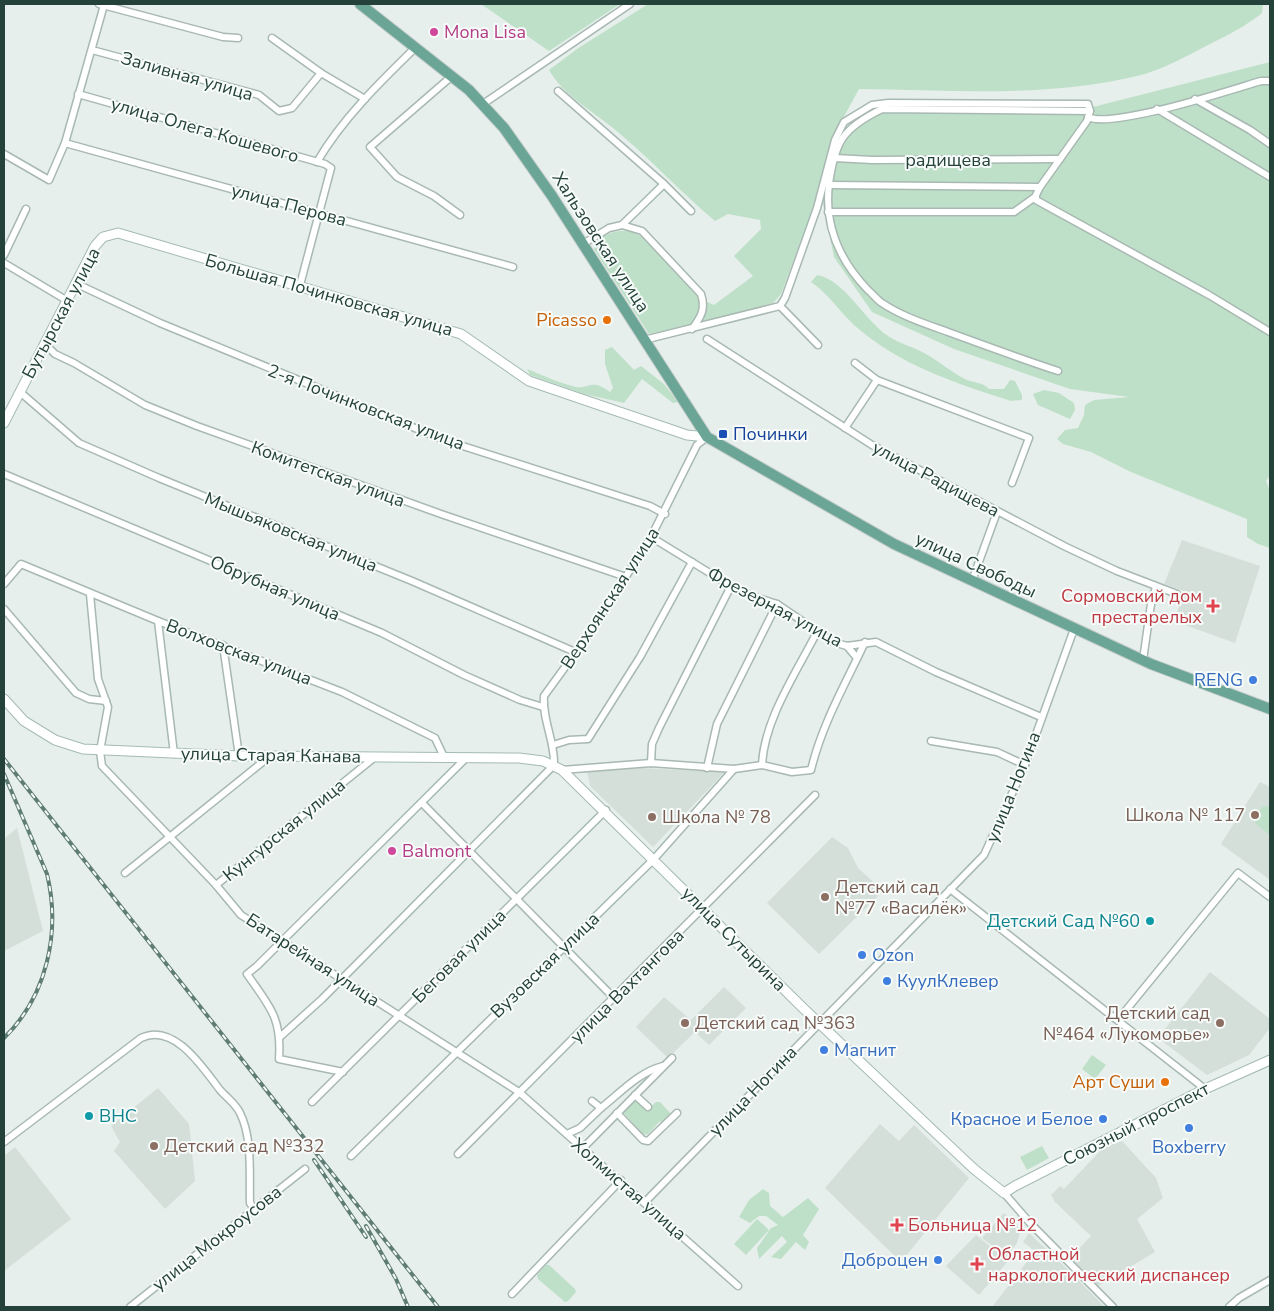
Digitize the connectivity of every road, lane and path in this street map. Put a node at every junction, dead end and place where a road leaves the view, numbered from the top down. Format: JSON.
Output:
{"nodes":[{"id":1,"x":102,"y":4,"type":"edge"},
{"id":2,"x":360,"y":4,"type":"edge"},
{"id":3,"x":630,"y":4,"type":"edge"},
{"id":4,"x":238,"y":38,"type":"dead end"},
{"id":5,"x":272,"y":38,"type":"dead end"},
{"id":6,"x":416,"y":47,"type":"junction"},
{"id":7,"x":92,"y":50,"type":"junction"},
{"id":8,"x":321,"y":73,"type":"junction"},
{"id":9,"x":452,"y":76,"type":"junction"},
{"id":10,"x":1270,"y":80,"type":"edge"},
{"id":11,"x":558,"y":91,"type":"dead end"},
{"id":12,"x":78,"y":94,"type":"junction"},
{"id":13,"x":365,"y":99,"type":"junction"},
{"id":14,"x":1195,"y":99,"type":"junction"},
{"id":15,"x":483,"y":104,"type":"junction"},
{"id":16,"x":1157,"y":109,"type":"junction"},
{"id":17,"x":1090,"y":114,"type":"junction"},
{"id":18,"x":65,"y":143,"type":"junction"},
{"id":19,"x":1270,"y":144,"type":"edge"},
{"id":20,"x":4,"y":154,"type":"edge"},
{"id":21,"x":835,"y":158,"type":"junction"},
{"id":22,"x":1060,"y":159,"type":"junction"},
{"id":23,"x":317,"y":162,"type":"junction"},
{"id":24,"x":1270,"y":178,"type":"edge"},
{"id":25,"x":664,"y":184,"type":"junction"},
{"id":26,"x":829,"y":186,"type":"junction"},
{"id":27,"x":1040,"y":187,"type":"junction"},
{"id":28,"x":1036,"y":197,"type":"junction"},
{"id":29,"x":26,"y":209,"type":"dead end"},
{"id":30,"x":691,"y":211,"type":"dead end"},
{"id":31,"x":828,"y":212,"type":"junction"},
{"id":32,"x":318,"y":213,"type":"junction"},
{"id":33,"x":460,"y":215,"type":"dead end"},
{"id":34,"x":622,"y":225,"type":"junction"},
{"id":35,"x":110,"y":234,"type":"joint"},
{"id":36,"x":583,"y":244,"type":"junction"},
{"id":37,"x":4,"y":255,"type":"edge"},
{"id":38,"x":4,"y":263,"type":"edge"},
{"id":39,"x":513,"y":266,"type":"dead end"},
{"id":40,"x":75,"y":283,"type":"junction"},
{"id":41,"x":300,"y":285,"type":"junction"},
{"id":42,"x":66,"y":300,"type":"junction"},
{"id":43,"x":780,"y":306,"type":"junction"},
{"id":44,"x":692,"y":329,"type":"junction"},
{"id":45,"x":1270,"y":332,"type":"edge"},
{"id":46,"x":708,"y":339,"type":"dead end"},
{"id":47,"x":644,"y":340,"type":"junction"},
{"id":48,"x":44,"y":343,"type":"junction"},
{"id":49,"x":818,"y":345,"type":"dead end"},
{"id":50,"x":855,"y":363,"type":"dead end"},
{"id":51,"x":1058,"y":372,"type":"dead end"},
{"id":52,"x":877,"y":380,"type":"junction"},
{"id":53,"x":20,"y":392,"type":"junction"},
{"id":54,"x":4,"y":423,"type":"edge"},
{"id":55,"x":845,"y":428,"type":"junction"},
{"id":56,"x":707,"y":437,"type":"junction"},
{"id":57,"x":4,"y":474,"type":"edge"},
{"id":58,"x":1012,"y":483,"type":"dead end"},
{"id":59,"x":997,"y":512,"type":"junction"},
{"id":60,"x":665,"y":514,"type":"junction"},
{"id":61,"x":652,"y":537,"type":"junction"},
{"id":62,"x":692,"y":562,"type":"junction"},
{"id":63,"x":626,"y":577,"type":"junction"},
{"id":64,"x":972,"y":581,"type":"junction"},
{"id":65,"x":4,"y":584,"type":"edge"},
{"id":66,"x":731,"y":586,"type":"junction"},
{"id":67,"x":1156,"y":587,"type":"junction"},
{"id":68,"x":90,"y":594,"type":"junction"},
{"id":69,"x":1177,"y":594,"type":"dead end"},
{"id":70,"x":104,"y":598,"type":"junction"},
{"id":71,"x":777,"y":604,"type":"junction"},
{"id":72,"x":93,"y":606,"type":"junction"},
{"id":73,"x":4,"y":609,"type":"edge"},
{"id":74,"x":158,"y":621,"type":"junction"},
{"id":75,"x":1074,"y":629,"type":"junction"},
{"id":76,"x":817,"y":632,"type":"junction"},
{"id":77,"x":865,"y":642,"type":"junction"},
{"id":78,"x":223,"y":645,"type":"junction"},
{"id":79,"x":847,"y":646,"type":"junction"},
{"id":80,"x":575,"y":652,"type":"junction"},
{"id":81,"x":857,"y":658,"type":"junction"},
{"id":82,"x":1143,"y":660,"type":"junction"},
{"id":83,"x":4,"y":699,"type":"edge"},
{"id":84,"x":106,"y":701,"type":"junction"},
{"id":85,"x":543,"y":707,"type":"junction"},
{"id":86,"x":1270,"y":709,"type":"edge"},
{"id":87,"x":1041,"y":717,"type":"junction"},
{"id":88,"x":931,"y":741,"type":"dead end"},
{"id":89,"x":553,"y":746,"type":"junction"},
{"id":90,"x":100,"y":751,"type":"junction"},
{"id":91,"x":174,"y":754,"type":"junction"},
{"id":92,"x":271,"y":755,"type":"junction"},
{"id":93,"x":239,"y":756,"type":"junction"},
{"id":94,"x":376,"y":756,"type":"junction"},
{"id":95,"x":444,"y":757,"type":"junction"},
{"id":96,"x":467,"y":758,"type":"junction"},
{"id":97,"x":651,"y":763,"type":"junction"},
{"id":98,"x":554,"y":765,"type":"junction"},
{"id":99,"x":762,"y":765,"type":"junction"},
{"id":100,"x":1025,"y":765,"type":"junction"},
{"id":101,"x":707,"y":768,"type":"junction"},
{"id":102,"x":734,"y":769,"type":"junction"},
{"id":103,"x":562,"y":770,"type":"junction"},
{"id":104,"x":816,"y":795,"type":"dead end"},
{"id":105,"x":422,"y":803,"type":"junction"},
{"id":106,"x":606,"y":810,"type":"junction"},
{"id":107,"x":170,"y":839,"type":"junction"},
{"id":108,"x":470,"y":850,"type":"junction"},
{"id":109,"x":654,"y":859,"type":"junction"},
{"id":110,"x":125,"y":873,"type":"dead end"},
{"id":111,"x":216,"y":885,"type":"junction"},
{"id":112,"x":950,"y":889,"type":"junction"},
{"id":113,"x":1270,"y":897,"type":"edge"},
{"id":114,"x":516,"y":900,"type":"junction"},
{"id":115,"x":704,"y":909,"type":"junction"},
{"id":116,"x":283,"y":941,"type":"junction"},
{"id":117,"x":563,"y":948,"type":"junction"},
{"id":118,"x":342,"y":979,"type":"junction"},
{"id":119,"x":614,"y":998,"type":"junction"},
{"id":120,"x":400,"y":1015,"type":"junction"},
{"id":121,"x":1118,"y":1020,"type":"junction"},
{"id":122,"x":819,"y":1022,"type":"junction"},
{"id":123,"x":281,"y":1036,"type":"junction"},
{"id":124,"x":457,"y":1052,"type":"junction"},
{"id":125,"x":672,"y":1058,"type":"dead end"},
{"id":126,"x":1270,"y":1060,"type":"edge"},
{"id":127,"x":664,"y":1066,"type":"junction"},
{"id":128,"x":343,"y":1072,"type":"junction"},
{"id":129,"x":1206,"y":1089,"type":"junction"},
{"id":130,"x":519,"y":1092,"type":"junction"},
{"id":131,"x":635,"y":1095,"type":"junction"},
{"id":132,"x":592,"y":1101,"type":"dead end"},
{"id":133,"x":312,"y":1102,"type":"dead end"},
{"id":134,"x":648,"y":1107,"type":"dead end"},
{"id":135,"x":601,"y":1108,"type":"junction"},
{"id":136,"x":617,"y":1113,"type":"junction"},
{"id":137,"x":677,"y":1113,"type":"dead end"},
{"id":138,"x":566,"y":1134,"type":"junction"},
{"id":139,"x":4,"y":1142,"type":"edge"},
{"id":140,"x":583,"y":1148,"type":"junction"},
{"id":141,"x":458,"y":1154,"type":"dead end"},
{"id":142,"x":351,"y":1156,"type":"dead end"},
{"id":143,"x":305,"y":1169,"type":"dead end"},
{"id":144,"x":621,"y":1180,"type":"junction"},
{"id":145,"x":1004,"y":1193,"type":"junction"},
{"id":146,"x":645,"y":1202,"type":"junction"},
{"id":147,"x":254,"y":1209,"type":"junction"},
{"id":148,"x":1270,"y":1280,"type":"edge"},
{"id":149,"x":738,"y":1286,"type":"dead end"},
{"id":150,"x":512,"y":1294,"type":"dead end"},
{"id":151,"x":130,"y":1307,"type":"edge"},
{"id":152,"x":1113,"y":1307,"type":"edge"},
{"id":153,"x":1229,"y":1307,"type":"edge"}],
"edges":[{"from":1,"to":4,"type":"street"},
{"from":1,"to":7,"type":"street"},
{"from":2,"to":6,"type":"main road","name":"Хальзовская улица"},
{"from":3,"to":15,"type":"street"},
{"from":5,"to":8,"type":"street"},
{"from":6,"to":9,"type":"main road","name":"Хальзовская улица"},
{"from":6,"to":13,"type":"street"},
{"from":7,"to":8,"type":"street","name":"Заливная улица"},
{"from":7,"to":12,"type":"street"},
{"from":8,"to":13,"type":"street"},
{"from":9,"to":15,"type":"main road","name":"Хальзовская улица"},
{"from":9,"to":33,"type":"street"},
{"from":10,"to":14,"type":"street"},
{"from":11,"to":25,"type":"street"},
{"from":12,"to":18,"type":"street"},
{"from":12,"to":23,"type":"street","name":"улица Олега Кошевого"},
{"from":13,"to":23,"type":"street"},
{"from":14,"to":16,"type":"street"},
{"from":14,"to":19,"type":"street"},
{"from":15,"to":36,"type":"main road","name":"Хальзовская улица"},
{"from":16,"to":17,"type":"street"},
{"from":16,"to":24,"type":"street"},
{"from":17,"to":21,"type":"street"},
{"from":17,"to":22,"type":"street"},
{"from":17,"to":43,"type":"street"},
{"from":18,"to":20,"type":"street"},
{"from":18,"to":32,"type":"street","name":"улица Перова"},
{"from":21,"to":22,"type":"street","name":"радищева"},
{"from":21,"to":26,"type":"street"},
{"from":22,"to":27,"type":"street"},
{"from":23,"to":32,"type":"street","name":"улица Олега Кошевого"},
{"from":25,"to":30,"type":"street"},
{"from":25,"to":34,"type":"street"},
{"from":26,"to":27,"type":"street"},
{"from":26,"to":31,"type":"street"},
{"from":27,"to":28,"type":"street"},
{"from":28,"to":31,"type":"street"},
{"from":28,"to":45,"type":"street"},
{"from":29,"to":37,"type":"street"},
{"from":31,"to":51,"type":"street"},
{"from":32,"to":39,"type":"street","name":"улица Перова"},
{"from":32,"to":41,"type":"street"},
{"from":34,"to":36,"type":"street"},
{"from":34,"to":44,"type":"street"},
{"from":35,"to":40,"type":"street","name":"Бутырская улица"},
{"from":35,"to":41,"type":"street","name":"Большая Починковская улица"},
{"from":36,"to":47,"type":"main road","name":"Хальзовская улица"},
{"from":38,"to":42,"type":"street"},
{"from":40,"to":42,"type":"street","name":"Бутырская улица"},
{"from":40,"to":60,"type":"street","name":"2-я Починковская улица"},
{"from":41,"to":56,"type":"street","name":"Большая Починковская улица"},
{"from":42,"to":48,"type":"street","name":"Бутырская улица"},
{"from":43,"to":44,"type":"street"},
{"from":43,"to":49,"type":"street"},
{"from":44,"to":47,"type":"street"},
{"from":46,"to":55,"type":"street","name":"улица Радищева"},
{"from":47,"to":56,"type":"main road","name":"Хальзовская улица"},
{"from":48,"to":53,"type":"street","name":"Бутырская улица"},
{"from":48,"to":63,"type":"street","name":"Комитетская улица"},
{"from":50,"to":52,"type":"street"},
{"from":52,"to":55,"type":"street"},
{"from":52,"to":58,"type":"street"},
{"from":53,"to":54,"type":"street","name":"Бутырская улица"},
{"from":53,"to":80,"type":"street","name":"Мышьяковская улица"},
{"from":55,"to":59,"type":"street","name":"улица Радищева"},
{"from":56,"to":60,"type":"street","name":"Верхоянская улица"},
{"from":56,"to":64,"type":"main road","name":"улица Свободы"},
{"from":57,"to":85,"type":"street","name":"Обрубная улица"},
{"from":59,"to":64,"type":"street"},
{"from":59,"to":67,"type":"street","name":"улица Радищева"},
{"from":60,"to":61,"type":"street","name":"Верхоянская улица"},
{"from":61,"to":62,"type":"street","name":"Фрезерная улица"},
{"from":61,"to":63,"type":"street","name":"Верхоянская улица"},
{"from":62,"to":66,"type":"street","name":"Фрезерная улица"},
{"from":62,"to":89,"type":"street"},
{"from":63,"to":80,"type":"street","name":"Верхоянская улица"},
{"from":64,"to":75,"type":"main road","name":"улица Свободы"},
{"from":65,"to":68,"type":"street","name":"Волховская улица"},
{"from":66,"to":71,"type":"street","name":"Фрезерная улица"},
{"from":66,"to":97,"type":"street"},
{"from":67,"to":69,"type":"street","name":"улица Радищева"},
{"from":67,"to":82,"type":"street"},
{"from":68,"to":70,"type":"street","name":"Волховская улица"},
{"from":68,"to":72,"type":"street"},
{"from":70,"to":72,"type":"street"},
{"from":70,"to":74,"type":"street","name":"Волховская улица"},
{"from":71,"to":76,"type":"street","name":"Фрезерная улица"},
{"from":71,"to":101,"type":"street"},
{"from":72,"to":84,"type":"street"},
{"from":73,"to":84,"type":"street"},
{"from":74,"to":78,"type":"street","name":"Волховская улица"},
{"from":74,"to":91,"type":"street"},
{"from":75,"to":82,"type":"main road","name":"улица Свободы"},
{"from":75,"to":87,"type":"street","name":"улица Ногина"},
{"from":76,"to":79,"type":"street","name":"Фрезерная улица"},
{"from":76,"to":99,"type":"street"},
{"from":77,"to":79,"type":"street","name":"Фрезерная улица"},
{"from":77,"to":81,"type":"street"},
{"from":77,"to":87,"type":"street","name":"Фрезерная улица"},
{"from":78,"to":93,"type":"street"},
{"from":78,"to":95,"type":"street","name":"Волховская улица"},
{"from":79,"to":81,"type":"street"},
{"from":80,"to":85,"type":"street","name":"Верхоянская улица"},
{"from":81,"to":99,"type":"street"},
{"from":82,"to":86,"type":"main road","name":"улица Свободы"},
{"from":83,"to":90,"type":"street","name":"улица Старая Канава"},
{"from":84,"to":90,"type":"street"},
{"from":85,"to":89,"type":"street"},
{"from":87,"to":100,"type":"street","name":"улица Ногина"},
{"from":88,"to":100,"type":"street"},
{"from":89,"to":98,"type":"street"},
{"from":90,"to":91,"type":"street","name":"улица Старая Канава"},
{"from":90,"to":107,"type":"street","name":"Батарейная улица"},
{"from":91,"to":93,"type":"street","name":"улица Старая Канава"},
{"from":92,"to":93,"type":"street","name":"улица Старая Канава"},
{"from":92,"to":94,"type":"street","name":"улица Старая Канава"},
{"from":92,"to":107,"type":"street"},
{"from":94,"to":95,"type":"street","name":"улица Старая Канава"},
{"from":94,"to":111,"type":"street","name":"Кунгурская улица"},
{"from":95,"to":96,"type":"street","name":"улица Старая Канава"},
{"from":96,"to":98,"type":"street","name":"улица Старая Канава"},
{"from":96,"to":105,"type":"street"},
{"from":97,"to":101,"type":"street"},
{"from":97,"to":103,"type":"street"},
{"from":98,"to":103,"type":"street","name":"улица Сутырина"},
{"from":98,"to":108,"type":"street"},
{"from":99,"to":102,"type":"street"},
{"from":100,"to":112,"type":"street","name":"улица Ногина"},
{"from":101,"to":102,"type":"street"},
{"from":102,"to":109,"type":"street","name":"Вузовская улица"},
{"from":103,"to":106,"type":"street","name":"улица Сутырина"},
{"from":104,"to":115,"type":"street","name":"улица Вахтангова"},
{"from":105,"to":108,"type":"street"},
{"from":105,"to":116,"type":"street"},
{"from":106,"to":109,"type":"street","name":"улица Сутырина"},
{"from":106,"to":114,"type":"street","name":"Беговая улица"},
{"from":107,"to":110,"type":"street"},
{"from":107,"to":111,"type":"street","name":"Батарейная улица"},
{"from":108,"to":114,"type":"street"},
{"from":108,"to":118,"type":"street"},
{"from":109,"to":115,"type":"street","name":"улица Сутырина"},
{"from":109,"to":117,"type":"street","name":"Вузовская улица"},
{"from":111,"to":116,"type":"street","name":"Батарейная улица"},
{"from":112,"to":121,"type":"street"},
{"from":112,"to":122,"type":"street","name":"улица Ногина"},
{"from":113,"to":121,"type":"street"},
{"from":114,"to":117,"type":"street"},
{"from":114,"to":120,"type":"street","name":"Беговая улица"},
{"from":115,"to":119,"type":"street","name":"улица Вахтангова"},
{"from":115,"to":122,"type":"street","name":"улица Сутырина"},
{"from":116,"to":118,"type":"street","name":"Батарейная улица"},
{"from":116,"to":123,"type":"street"},
{"from":117,"to":119,"type":"street"},
{"from":117,"to":124,"type":"street","name":"Вузовская улица"},
{"from":118,"to":120,"type":"street","name":"Батарейная улица"},
{"from":118,"to":123,"type":"street"},
{"from":119,"to":130,"type":"street","name":"улица Вахтангова"},
{"from":120,"to":124,"type":"street","name":"Батарейная улица"},
{"from":120,"to":128,"type":"street","name":"Беговая улица"},
{"from":121,"to":129,"type":"street"},
{"from":122,"to":145,"type":"street","name":"улица Сутырина"},
{"from":122,"to":146,"type":"street","name":"улица Ногина"},
{"from":123,"to":128,"type":"street"},
{"from":124,"to":130,"type":"street","name":"Батарейная улица"},
{"from":124,"to":142,"type":"street","name":"Вузовская улица"},
{"from":125,"to":127,"type":"street"},
{"from":126,"to":129,"type":"street","name":"Союзный проспект"},
{"from":127,"to":131,"type":"street"},
{"from":127,"to":135,"type":"street"},
{"from":128,"to":133,"type":"street","name":"Беговая улица"},
{"from":129,"to":145,"type":"street","name":"Союзный проспект"},
{"from":130,"to":138,"type":"street","name":"Холмистая улица"},
{"from":130,"to":141,"type":"street","name":"улица Вахтангова"},
{"from":131,"to":134,"type":"street"},
{"from":131,"to":136,"type":"street"},
{"from":132,"to":135,"type":"street"},
{"from":135,"to":138,"type":"street"},
{"from":136,"to":137,"type":"street"},
{"from":136,"to":140,"type":"street"},
{"from":138,"to":140,"type":"street","name":"Холмистая улица"},
{"from":139,"to":147,"type":"street"},
{"from":140,"to":144,"type":"street","name":"Холмистая улица"},
{"from":143,"to":147,"type":"street","name":"улица Мокроусова"},
{"from":144,"to":146,"type":"street","name":"Холмистая улица"},
{"from":144,"to":150,"type":"street"},
{"from":145,"to":152,"type":"street"},
{"from":146,"to":149,"type":"street","name":"Холмистая улица"},
{"from":147,"to":151,"type":"street","name":"улица Мокроусова"},
{"from":148,"to":153,"type":"street"}]}
